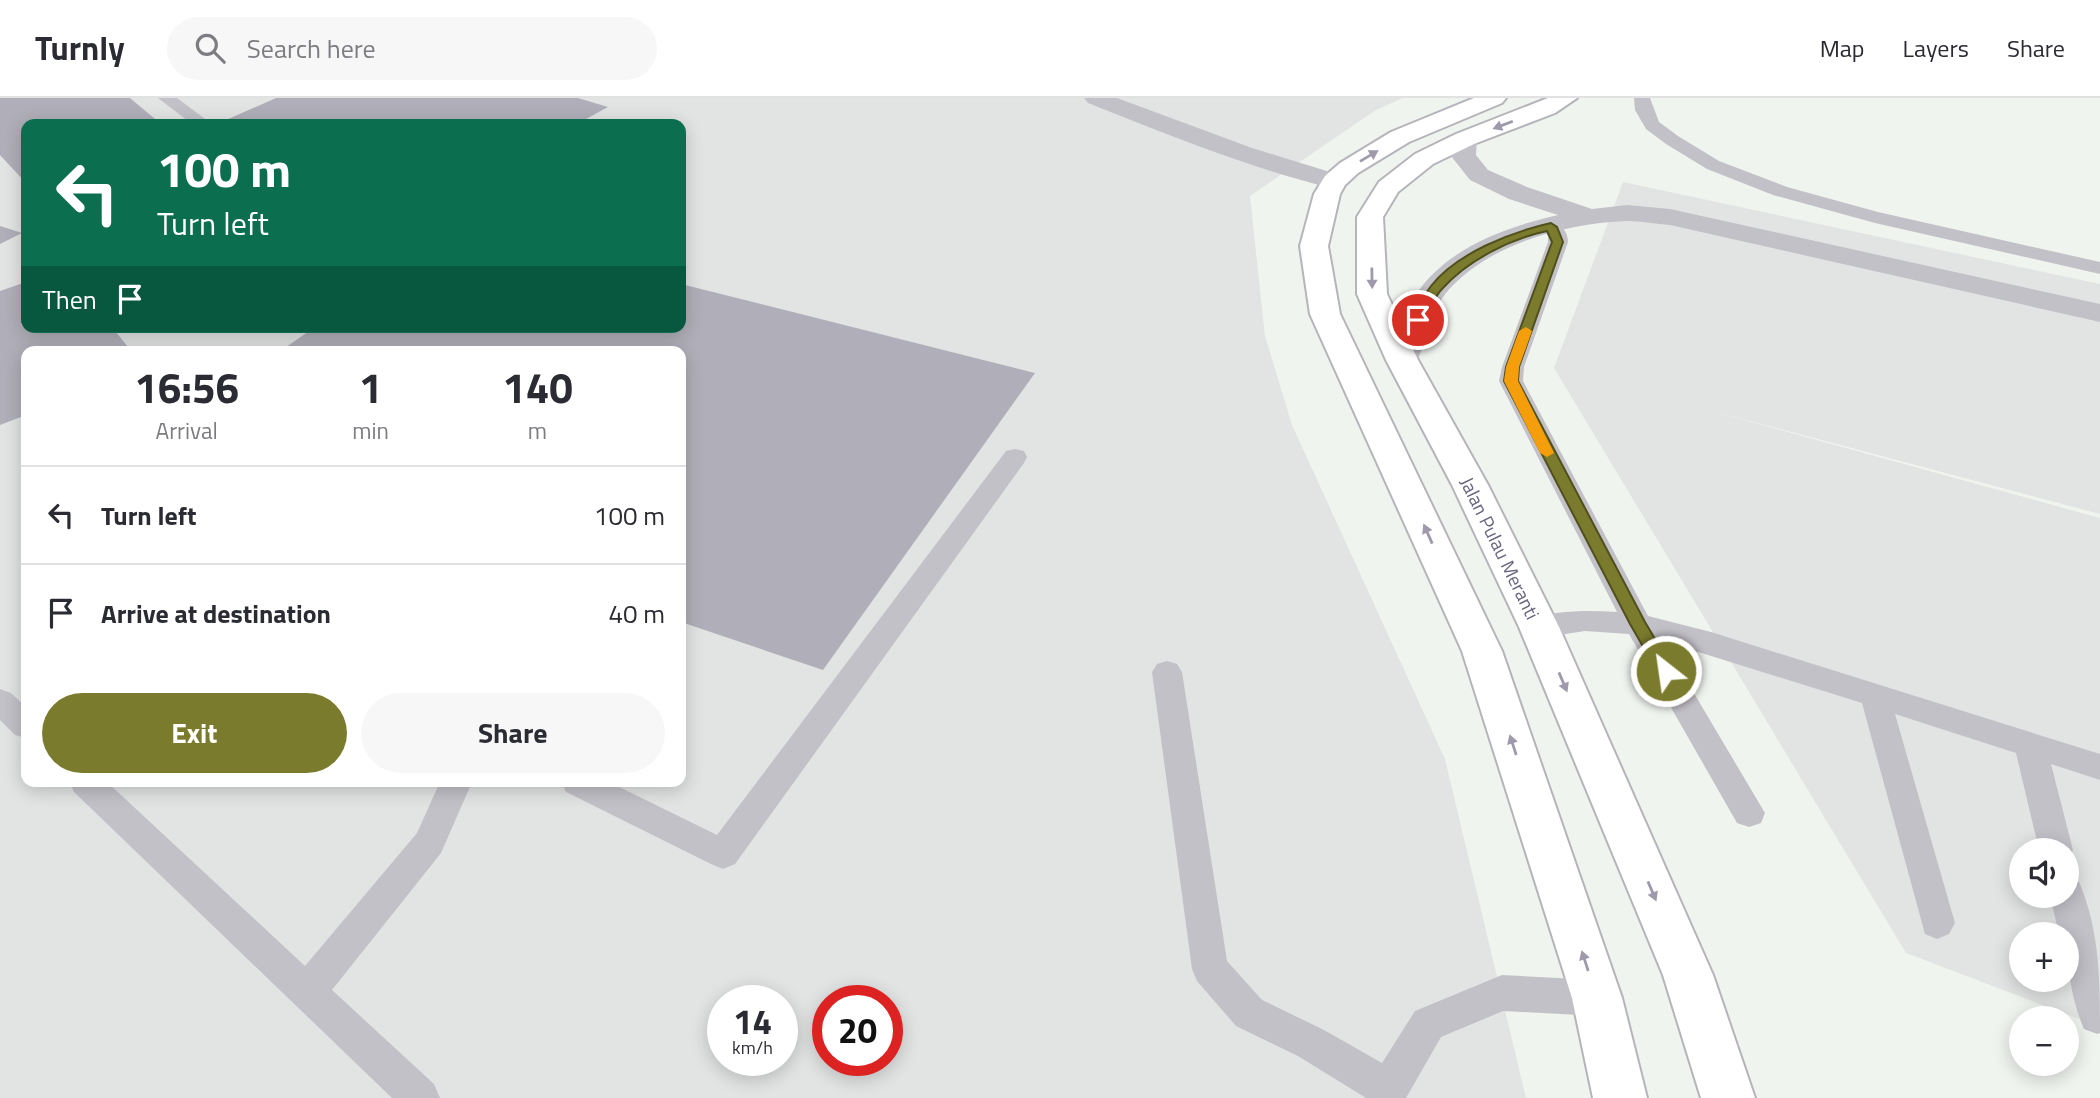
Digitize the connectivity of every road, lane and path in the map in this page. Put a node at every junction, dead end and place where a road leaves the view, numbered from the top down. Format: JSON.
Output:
{"nodes":[{"id":1,"x":166,"y":98,"type":"edge"},
{"id":2,"x":1096,"y":98,"type":"edge"},
{"id":3,"x":1494,"y":98,"type":"edge"},
{"id":4,"x":1565,"y":98,"type":"edge"},
{"id":5,"x":1643,"y":98,"type":"edge"},
{"id":6,"x":196,"y":119,"type":"edge"},
{"id":7,"x":1465,"y":139,"type":"junction"},
{"id":8,"x":1334,"y":181,"type":"junction"},
{"id":9,"x":1590,"y":217,"type":"junction"},
{"id":10,"x":1551,"y":227,"type":"junction"},
{"id":11,"x":2100,"y":268,"type":"edge"},
{"id":12,"x":2100,"y":313,"type":"edge"},
{"id":13,"x":1402,"y":360,"type":"junction"},
{"id":14,"x":1015,"y":457,"type":"dead end"},
{"id":15,"x":1638,"y":624,"type":"junction"},
{"id":16,"x":1539,"y":626,"type":"junction"},
{"id":17,"x":1167,"y":672,"type":"dead end"},
{"id":18,"x":1875,"y":695,"type":"junction"},
{"id":19,"x":0,"y":701,"type":"edge"},
{"id":20,"x":21,"y":721,"type":"edge"},
{"id":21,"x":2030,"y":745,"type":"junction"},
{"id":22,"x":2100,"y":767,"type":"edge"},
{"id":23,"x":90,"y":787,"type":"edge"},
{"id":24,"x":454,"y":787,"type":"edge"},
{"id":25,"x":587,"y":787,"type":"edge"},
{"id":26,"x":1749,"y":813,"type":"dead end"},
{"id":27,"x":2053,"y":838,"type":"edge"},
{"id":28,"x":2071,"y":908,"type":"edge"},
{"id":29,"x":1937,"y":923,"type":"dead end"},
{"id":30,"x":306,"y":993,"type":"junction"},
{"id":31,"x":1597,"y":998,"type":"junction"},
{"id":32,"x":2097,"y":1016,"type":"dead end"},
{"id":33,"x":1387,"y":1093,"type":"edge"},
{"id":34,"x":420,"y":1098,"type":"edge"},
{"id":35,"x":1620,"y":1098,"type":"edge"},
{"id":36,"x":1728,"y":1098,"type":"edge"}],
"edges":[{"from":1,"to":6,"type":"lane"},
{"from":2,"to":8,"type":"street"},
{"from":8,"to":3,"type":"main road","one_way":true},
{"from":4,"to":7,"type":"main road","name":"Jalan Pulau Meranti","one_way":true},
{"from":5,"to":11,"type":"lane"},
{"from":7,"to":9,"type":"street"},
{"from":7,"to":13,"type":"main road","name":"Jalan Pulau Meranti","one_way":true},
{"from":31,"to":8,"type":"main road","one_way":true},
{"from":9,"to":10,"type":"street"},
{"from":9,"to":12,"type":"street"},
{"from":10,"to":13,"type":"street"},
{"from":10,"to":15,"type":"lane"},
{"from":13,"to":16,"type":"main road","name":"Jalan Pulau Meranti"},
{"from":14,"to":25,"type":"lane"},
{"from":15,"to":16,"type":"lane"},
{"from":15,"to":18,"type":"lane"},
{"from":15,"to":26,"type":"lane"},
{"from":16,"to":36,"type":"main road","name":"Jalan Pulau Meranti","one_way":true},
{"from":17,"to":33,"type":"lane"},
{"from":18,"to":21,"type":"lane"},
{"from":18,"to":29,"type":"lane"},
{"from":19,"to":20,"type":"lane"},
{"from":21,"to":22,"type":"lane"},
{"from":21,"to":27,"type":"lane"},
{"from":23,"to":30,"type":"lane"},
{"from":24,"to":30,"type":"lane"},
{"from":28,"to":32,"type":"lane"},
{"from":30,"to":34,"type":"lane"},
{"from":31,"to":33,"type":"lane"},
{"from":31,"to":35,"type":"main road"}]}
